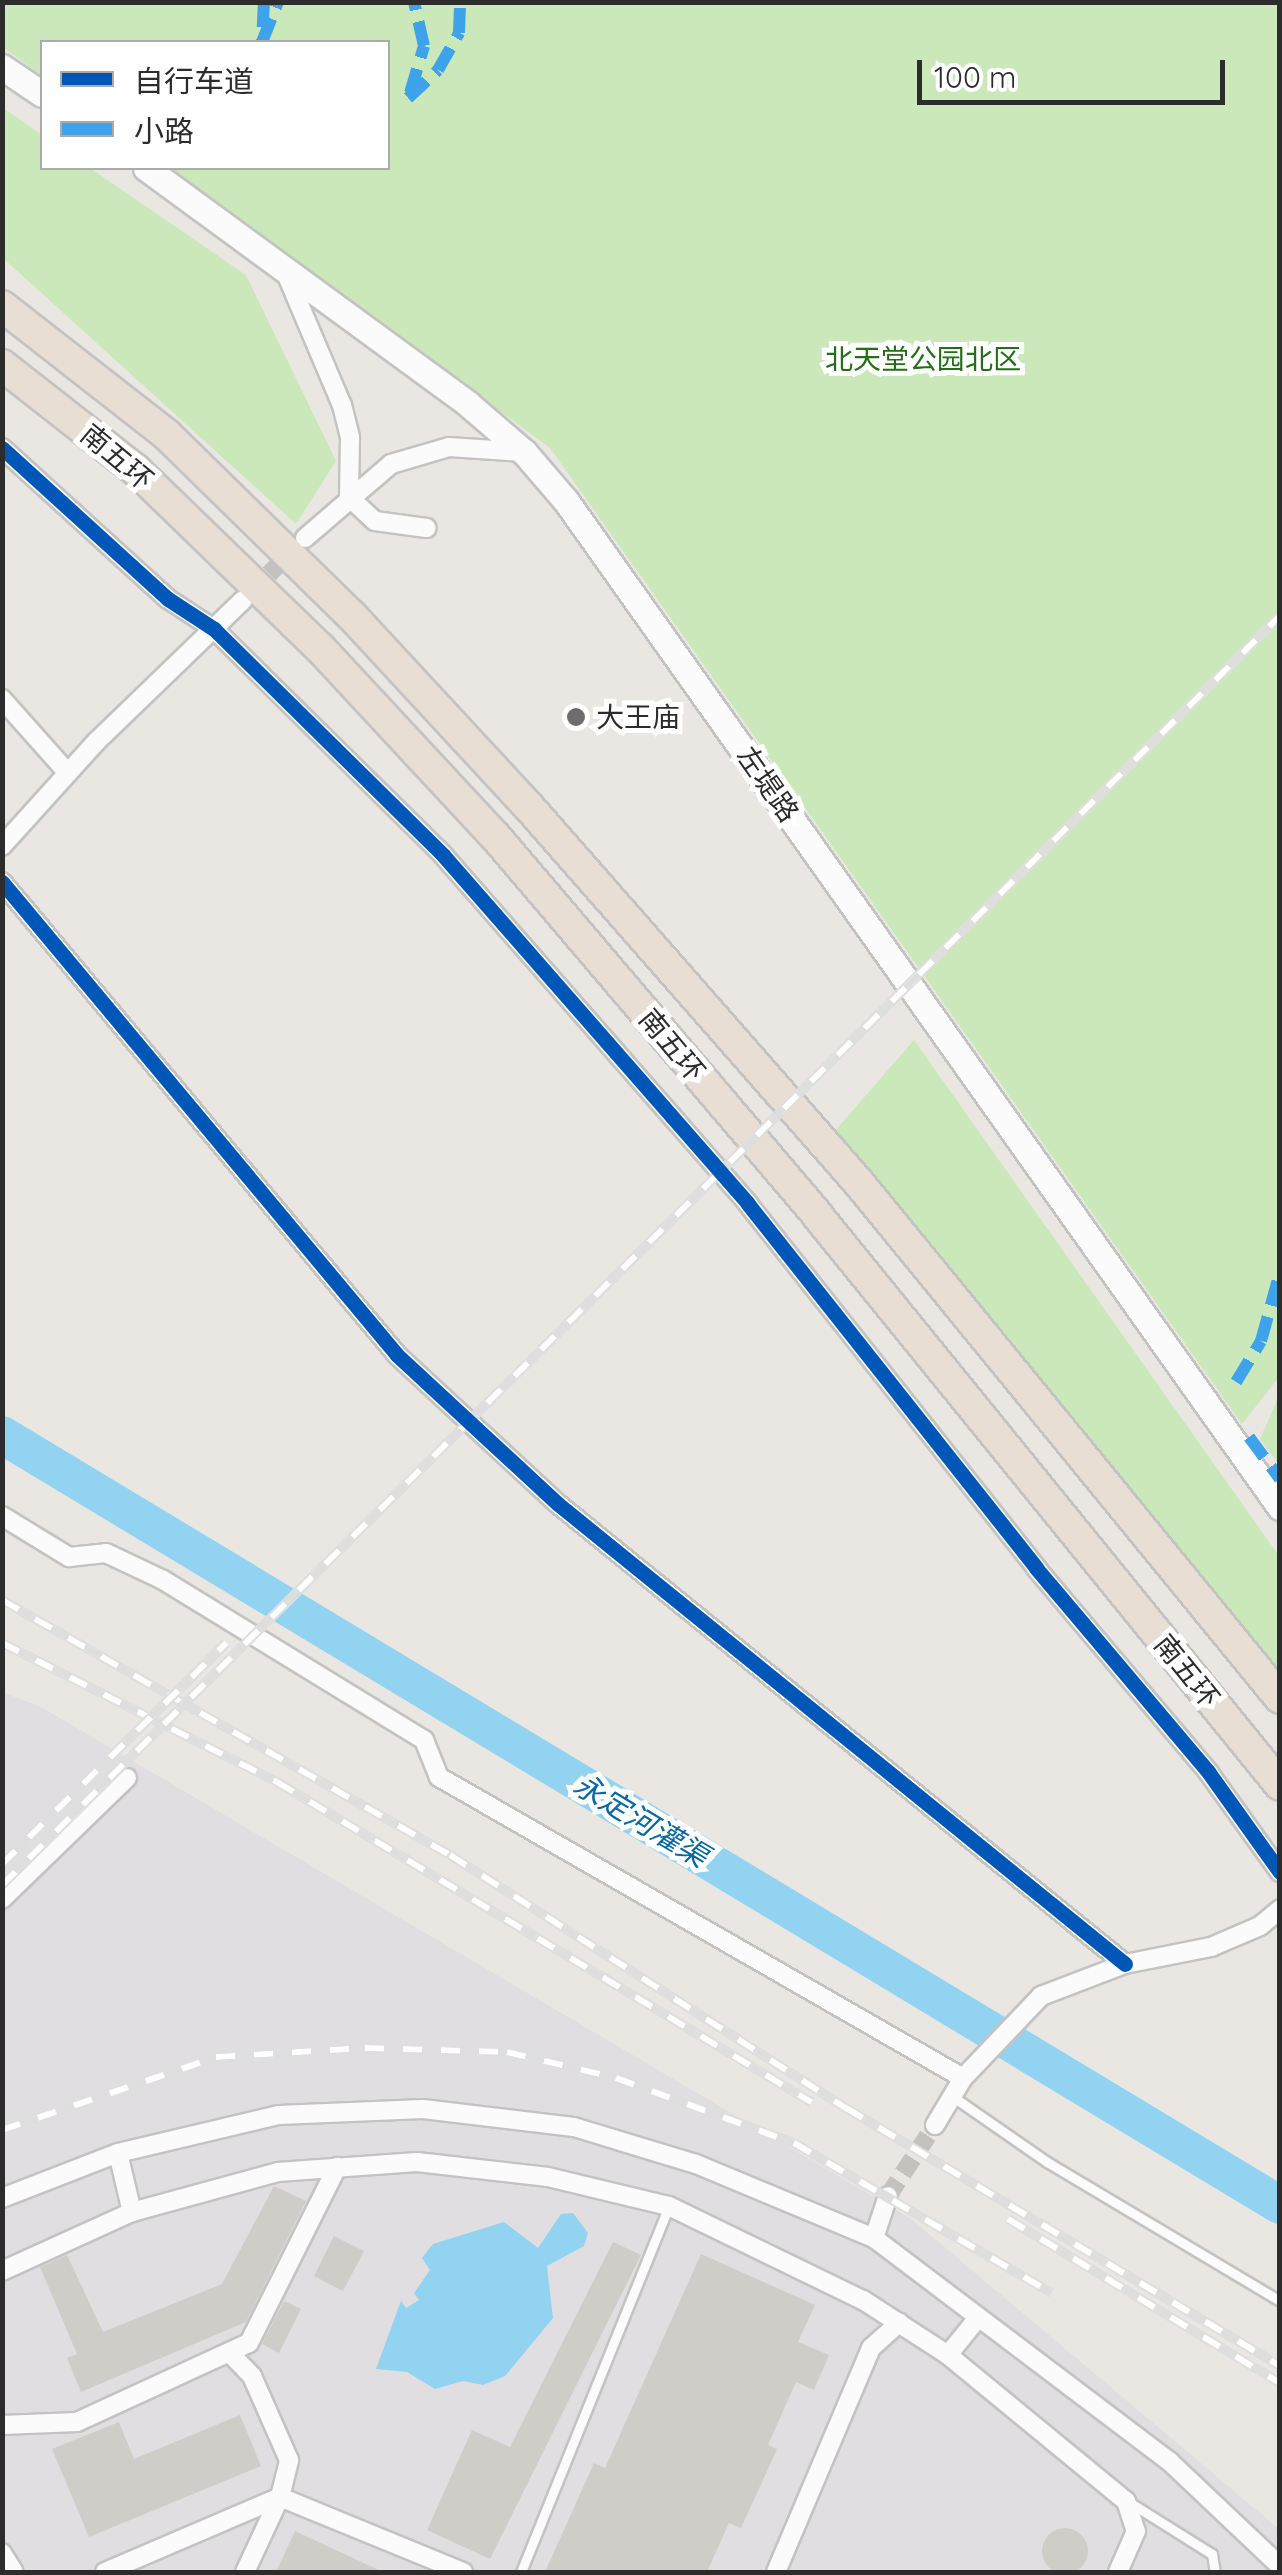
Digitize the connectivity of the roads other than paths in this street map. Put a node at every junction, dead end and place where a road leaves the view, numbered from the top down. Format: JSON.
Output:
{"nodes":[{"id":1,"x":2,"y":67,"type":"edge"},
{"id":2,"x":40,"y":93,"type":"edge"},
{"id":3,"x":149,"y":170,"type":"edge"},
{"id":4,"x":285,"y":270,"type":"junction"},
{"id":5,"x":2,"y":306,"type":"edge"},
{"id":6,"x":2,"y":365,"type":"edge"},
{"id":7,"x":2,"y":448,"type":"edge"},
{"id":8,"x":524,"y":452,"type":"junction"},
{"id":9,"x":349,"y":496,"type":"junction"},
{"id":10,"x":427,"y":528,"type":"dead end"},
{"id":11,"x":305,"y":538,"type":"tunnel mouth"},
{"id":12,"x":243,"y":600,"type":"tunnel mouth"},
{"id":13,"x":214,"y":629,"type":"junction"},
{"id":14,"x":2,"y":700,"type":"edge"},
{"id":15,"x":68,"y":772,"type":"junction"},
{"id":16,"x":2,"y":846,"type":"edge"},
{"id":17,"x":2,"y":882,"type":"edge"},
{"id":18,"x":1280,"y":1507,"type":"edge"},
{"id":19,"x":2,"y":1516,"type":"edge"},
{"id":20,"x":1280,"y":1698,"type":"edge"},
{"id":21,"x":126,"y":1778,"type":"dead end"},
{"id":22,"x":1280,"y":1785,"type":"edge"},
{"id":23,"x":1280,"y":1872,"type":"edge"},
{"id":24,"x":2,"y":1899,"type":"edge"},
{"id":25,"x":1280,"y":1909,"type":"edge"},
{"id":26,"x":1124,"y":1964,"type":"junction"},
{"id":27,"x":963,"y":2078,"type":"junction"},
{"id":28,"x":952,"y":2096,"type":"junction"},
{"id":29,"x":936,"y":2125,"type":"tunnel mouth"},
{"id":30,"x":118,"y":2153,"type":"junction"},
{"id":31,"x":337,"y":2168,"type":"junction"},
{"id":32,"x":888,"y":2196,"type":"tunnel mouth"},
{"id":33,"x":2,"y":2198,"type":"edge"},
{"id":34,"x":669,"y":2206,"type":"junction"},
{"id":35,"x":132,"y":2212,"type":"junction"},
{"id":36,"x":874,"y":2238,"type":"junction"},
{"id":37,"x":2,"y":2271,"type":"edge"},
{"id":38,"x":1280,"y":2301,"type":"edge"},
{"id":39,"x":977,"y":2319,"type":"junction"},
{"id":40,"x":899,"y":2324,"type":"junction"},
{"id":41,"x":230,"y":2352,"type":"junction"},
{"id":42,"x":948,"y":2355,"type":"junction"},
{"id":43,"x":2,"y":2425,"type":"edge"},
{"id":44,"x":280,"y":2497,"type":"junction"},
{"id":45,"x":1126,"y":2501,"type":"junction"},
{"id":46,"x":2,"y":2553,"type":"edge"},
{"id":47,"x":1280,"y":2566,"type":"edge"},
{"id":48,"x":14,"y":2572,"type":"edge"},
{"id":49,"x":105,"y":2572,"type":"edge"},
{"id":50,"x":244,"y":2572,"type":"edge"},
{"id":51,"x":463,"y":2572,"type":"edge"},
{"id":52,"x":521,"y":2572,"type":"edge"},
{"id":53,"x":776,"y":2572,"type":"edge"},
{"id":54,"x":1118,"y":2572,"type":"edge"},
{"id":55,"x":1215,"y":2572,"type":"edge"}],
"edges":[{"from":1,"to":2,"type":"main road"},
{"from":3,"to":4,"type":"main road","name":"左堤路"},
{"from":4,"to":8,"type":"main road","name":"左堤路"},
{"from":4,"to":9,"type":"street"},
{"from":5,"to":20,"type":"highway","name":"南五环"},
{"from":6,"to":22,"type":"highway","name":"南五环"},
{"from":7,"to":13,"type":"street"},
{"from":8,"to":9,"type":"street"},
{"from":8,"to":18,"type":"main road","name":"左堤路"},
{"from":9,"to":10,"type":"street"},
{"from":9,"to":11,"type":"street"},
{"from":12,"to":13,"type":"street"},
{"from":13,"to":15,"type":"street"},
{"from":13,"to":23,"type":"street"},
{"from":14,"to":15,"type":"street"},
{"from":15,"to":16,"type":"street"},
{"from":17,"to":26,"type":"street"},
{"from":19,"to":27,"type":"street"},
{"from":21,"to":24,"type":"street"},
{"from":25,"to":26,"type":"street"},
{"from":26,"to":27,"type":"street"},
{"from":27,"to":28,"type":"street"},
{"from":28,"to":29,"type":"street"},
{"from":28,"to":38,"type":"lane"},
{"from":30,"to":33,"type":"street"},
{"from":30,"to":35,"type":"street"},
{"from":30,"to":36,"type":"street"},
{"from":31,"to":34,"type":"street"},
{"from":31,"to":35,"type":"street"},
{"from":31,"to":41,"type":"street"},
{"from":32,"to":36,"type":"street"},
{"from":34,"to":40,"type":"street"},
{"from":34,"to":52,"type":"lane"},
{"from":35,"to":37,"type":"street"},
{"from":36,"to":39,"type":"street"},
{"from":39,"to":42,"type":"street"},
{"from":39,"to":47,"type":"street"},
{"from":40,"to":42,"type":"street"},
{"from":40,"to":53,"type":"street"},
{"from":41,"to":43,"type":"street"},
{"from":41,"to":44,"type":"street"},
{"from":42,"to":45,"type":"street"},
{"from":44,"to":49,"type":"street"},
{"from":44,"to":50,"type":"street"},
{"from":44,"to":51,"type":"street"},
{"from":45,"to":54,"type":"street"},
{"from":45,"to":55,"type":"lane"},
{"from":46,"to":48,"type":"street"}]}
